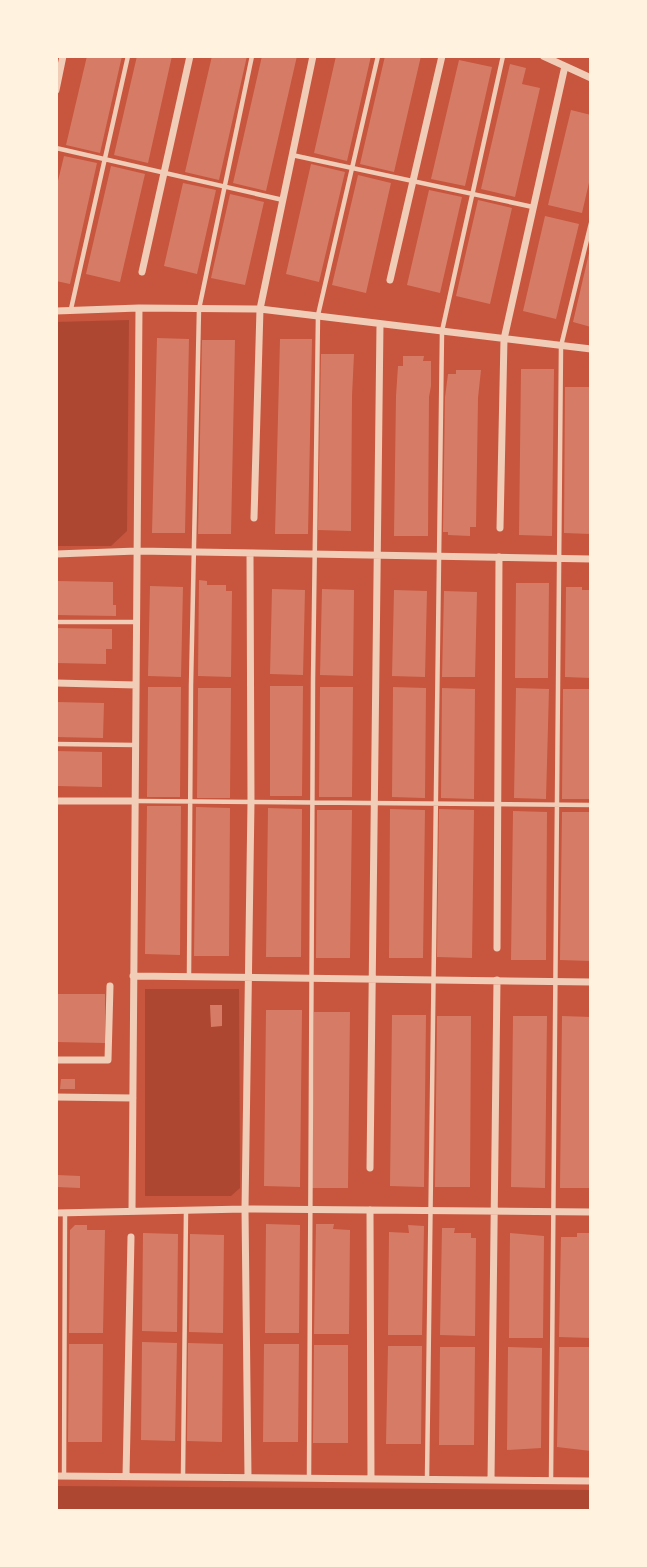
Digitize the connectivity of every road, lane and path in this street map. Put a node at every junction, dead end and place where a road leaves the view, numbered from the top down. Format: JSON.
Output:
{"nodes":[{"id":1,"x":63,"y":56,"type":"edge"},
{"id":2,"x":128,"y":56,"type":"edge"},
{"id":3,"x":190,"y":56,"type":"edge"},
{"id":4,"x":252,"y":56,"type":"edge"},
{"id":5,"x":313,"y":56,"type":"edge"},
{"id":6,"x":378,"y":56,"type":"edge"},
{"id":7,"x":442,"y":56,"type":"edge"},
{"id":8,"x":503,"y":56,"type":"edge"},
{"id":9,"x":543,"y":56,"type":"edge"},
{"id":10,"x":565,"y":66,"type":"junction"},
{"id":11,"x":591,"y":78,"type":"edge"},
{"id":12,"x":56,"y":90,"type":"edge"},
{"id":13,"x":56,"y":148,"type":"edge"},
{"id":14,"x":292,"y":155,"type":"junction"},
{"id":15,"x":105,"y":160,"type":"junction"},
{"id":16,"x":352,"y":168,"type":"junction"},
{"id":17,"x":164,"y":173,"type":"junction"},
{"id":18,"x":412,"y":181,"type":"junction"},
{"id":19,"x":225,"y":187,"type":"junction"},
{"id":20,"x":472,"y":194,"type":"junction"},
{"id":21,"x":283,"y":200,"type":"junction"},
{"id":22,"x":533,"y":207,"type":"junction"},
{"id":23,"x":591,"y":223,"type":"edge"},
{"id":24,"x":142,"y":272,"type":"dead end"},
{"id":25,"x":390,"y":279,"type":"dead end"},
{"id":26,"x":139,"y":308,"type":"junction"},
{"id":27,"x":71,"y":309,"type":"junction"},
{"id":28,"x":199,"y":309,"type":"junction"},
{"id":29,"x":260,"y":309,"type":"junction"},
{"id":30,"x":56,"y":311,"type":"edge"},
{"id":31,"x":318,"y":315,"type":"junction"},
{"id":32,"x":380,"y":324,"type":"junction"},
{"id":33,"x":442,"y":331,"type":"junction"},
{"id":34,"x":504,"y":339,"type":"junction"},
{"id":35,"x":561,"y":346,"type":"junction"},
{"id":36,"x":591,"y":349,"type":"edge"},
{"id":37,"x":254,"y":518,"type":"dead end"},
{"id":38,"x":500,"y":528,"type":"dead end"},
{"id":39,"x":136,"y":551,"type":"junction"},
{"id":40,"x":194,"y":552,"type":"junction"},
{"id":41,"x":250,"y":553,"type":"junction"},
{"id":42,"x":56,"y":554,"type":"edge"},
{"id":43,"x":315,"y":554,"type":"junction"},
{"id":44,"x":379,"y":555,"type":"junction"},
{"id":45,"x":439,"y":556,"type":"junction"},
{"id":46,"x":499,"y":557,"type":"junction"},
{"id":47,"x":559,"y":558,"type":"junction"},
{"id":48,"x":591,"y":559,"type":"edge"},
{"id":49,"x":56,"y":622,"type":"edge"},
{"id":50,"x":136,"y":622,"type":"junction"},
{"id":51,"x":56,"y":683,"type":"edge"},
{"id":52,"x":136,"y":685,"type":"junction"},
{"id":53,"x":56,"y":744,"type":"edge"},
{"id":54,"x":135,"y":745,"type":"junction"},
{"id":55,"x":56,"y":801,"type":"edge"},
{"id":56,"x":135,"y":801,"type":"junction"},
{"id":57,"x":191,"y":801,"type":"junction"},
{"id":58,"x":251,"y":802,"type":"junction"},
{"id":59,"x":312,"y":803,"type":"junction"},
{"id":60,"x":374,"y":803,"type":"junction"},
{"id":61,"x":435,"y":804,"type":"junction"},
{"id":62,"x":498,"y":804,"type":"junction"},
{"id":63,"x":557,"y":805,"type":"junction"},
{"id":64,"x":591,"y":805,"type":"edge"},
{"id":65,"x":497,"y":948,"type":"dead end"},
{"id":66,"x":133,"y":976,"type":"junction"},
{"id":67,"x":189,"y":976,"type":"junction"},
{"id":68,"x":247,"y":977,"type":"junction"},
{"id":69,"x":310,"y":978,"type":"junction"},
{"id":70,"x":371,"y":979,"type":"junction"},
{"id":71,"x":433,"y":980,"type":"junction"},
{"id":72,"x":497,"y":980,"type":"junction"},
{"id":73,"x":555,"y":981,"type":"junction"},
{"id":74,"x":591,"y":982,"type":"edge"},
{"id":75,"x":110,"y":986,"type":"dead end"},
{"id":76,"x":56,"y":1060,"type":"edge"},
{"id":77,"x":56,"y":1097,"type":"edge"},
{"id":78,"x":133,"y":1098,"type":"junction"},
{"id":79,"x":370,"y":1168,"type":"dead end"},
{"id":80,"x":245,"y":1209,"type":"junction"},
{"id":81,"x":186,"y":1210,"type":"junction"},
{"id":82,"x":310,"y":1210,"type":"junction"},
{"id":83,"x":370,"y":1210,"type":"junction"},
{"id":84,"x":132,"y":1211,"type":"junction"},
{"id":85,"x":432,"y":1211,"type":"junction"},
{"id":86,"x":494,"y":1212,"type":"junction"},
{"id":87,"x":553,"y":1212,"type":"junction"},
{"id":88,"x":591,"y":1212,"type":"edge"},
{"id":89,"x":56,"y":1213,"type":"edge"},
{"id":90,"x":65,"y":1213,"type":"junction"},
{"id":91,"x":131,"y":1237,"type":"dead end"},
{"id":92,"x":60,"y":1476,"type":"edge"},
{"id":93,"x":126,"y":1476,"type":"junction"},
{"id":94,"x":183,"y":1477,"type":"junction"},
{"id":95,"x":248,"y":1477,"type":"junction"},
{"id":96,"x":309,"y":1478,"type":"junction"},
{"id":97,"x":371,"y":1478,"type":"junction"},
{"id":98,"x":427,"y":1479,"type":"junction"},
{"id":99,"x":491,"y":1480,"type":"junction"},
{"id":100,"x":551,"y":1481,"type":"junction"},
{"id":101,"x":591,"y":1481,"type":"edge"}],
"edges":[{"from":1,"to":12,"type":"street"},
{"from":2,"to":15,"type":"lane"},
{"from":3,"to":17,"type":"street"},
{"from":4,"to":19,"type":"lane"},
{"from":5,"to":14,"type":"street"},
{"from":6,"to":16,"type":"lane"},
{"from":7,"to":18,"type":"street"},
{"from":8,"to":20,"type":"lane"},
{"from":9,"to":10,"type":"street"},
{"from":10,"to":11,"type":"street"},
{"from":10,"to":22,"type":"street"},
{"from":13,"to":15,"type":"lane"},
{"from":14,"to":16,"type":"lane"},
{"from":14,"to":21,"type":"street"},
{"from":15,"to":17,"type":"lane"},
{"from":15,"to":27,"type":"lane"},
{"from":16,"to":18,"type":"lane"},
{"from":16,"to":31,"type":"lane"},
{"from":17,"to":19,"type":"lane"},
{"from":17,"to":24,"type":"street"},
{"from":18,"to":20,"type":"lane"},
{"from":18,"to":25,"type":"street"},
{"from":19,"to":21,"type":"lane"},
{"from":19,"to":28,"type":"lane"},
{"from":20,"to":22,"type":"lane"},
{"from":20,"to":33,"type":"lane"},
{"from":21,"to":29,"type":"street"},
{"from":22,"to":34,"type":"street"},
{"from":23,"to":35,"type":"lane"},
{"from":26,"to":27,"type":"street"},
{"from":26,"to":28,"type":"street"},
{"from":26,"to":39,"type":"street"},
{"from":27,"to":30,"type":"street"},
{"from":28,"to":29,"type":"street"},
{"from":28,"to":40,"type":"lane"},
{"from":29,"to":31,"type":"street"},
{"from":29,"to":37,"type":"street"},
{"from":31,"to":32,"type":"street"},
{"from":31,"to":43,"type":"lane"},
{"from":32,"to":33,"type":"street"},
{"from":32,"to":44,"type":"street"},
{"from":33,"to":34,"type":"street"},
{"from":33,"to":45,"type":"lane"},
{"from":34,"to":35,"type":"street"},
{"from":34,"to":38,"type":"street"},
{"from":35,"to":36,"type":"street"},
{"from":35,"to":47,"type":"lane"},
{"from":39,"to":40,"type":"street"},
{"from":39,"to":42,"type":"street"},
{"from":39,"to":50,"type":"street"},
{"from":40,"to":41,"type":"street"},
{"from":40,"to":57,"type":"lane"},
{"from":41,"to":43,"type":"street"},
{"from":41,"to":58,"type":"street"},
{"from":43,"to":44,"type":"street"},
{"from":43,"to":59,"type":"lane"},
{"from":44,"to":45,"type":"street"},
{"from":44,"to":60,"type":"street"},
{"from":45,"to":46,"type":"street"},
{"from":45,"to":61,"type":"lane"},
{"from":46,"to":47,"type":"street"},
{"from":46,"to":62,"type":"street"},
{"from":47,"to":48,"type":"street"},
{"from":47,"to":63,"type":"lane"},
{"from":49,"to":50,"type":"lane"},
{"from":50,"to":52,"type":"street"},
{"from":51,"to":52,"type":"street"},
{"from":52,"to":54,"type":"street"},
{"from":53,"to":54,"type":"lane"},
{"from":54,"to":56,"type":"street"},
{"from":55,"to":56,"type":"street"},
{"from":56,"to":57,"type":"lane"},
{"from":56,"to":66,"type":"street"},
{"from":57,"to":58,"type":"lane"},
{"from":57,"to":67,"type":"lane"},
{"from":58,"to":59,"type":"lane"},
{"from":58,"to":68,"type":"street"},
{"from":59,"to":60,"type":"lane"},
{"from":59,"to":69,"type":"lane"},
{"from":60,"to":61,"type":"lane"},
{"from":60,"to":70,"type":"street"},
{"from":61,"to":62,"type":"lane"},
{"from":61,"to":71,"type":"lane"},
{"from":62,"to":63,"type":"lane"},
{"from":62,"to":65,"type":"street"},
{"from":63,"to":64,"type":"lane"},
{"from":63,"to":73,"type":"lane"},
{"from":66,"to":67,"type":"street"},
{"from":66,"to":78,"type":"street"},
{"from":67,"to":68,"type":"street"},
{"from":68,"to":69,"type":"street"},
{"from":68,"to":80,"type":"street"},
{"from":69,"to":70,"type":"street"},
{"from":69,"to":82,"type":"lane"},
{"from":70,"to":71,"type":"street"},
{"from":70,"to":79,"type":"street"},
{"from":71,"to":72,"type":"street"},
{"from":71,"to":85,"type":"lane"},
{"from":72,"to":73,"type":"street"},
{"from":72,"to":86,"type":"street"},
{"from":73,"to":74,"type":"street"},
{"from":73,"to":87,"type":"lane"},
{"from":75,"to":76,"type":"street"},
{"from":77,"to":78,"type":"street"},
{"from":78,"to":84,"type":"street"},
{"from":80,"to":81,"type":"street"},
{"from":80,"to":82,"type":"street"},
{"from":80,"to":95,"type":"street"},
{"from":81,"to":84,"type":"street"},
{"from":81,"to":94,"type":"lane"},
{"from":82,"to":83,"type":"street"},
{"from":82,"to":96,"type":"lane"},
{"from":83,"to":85,"type":"street"},
{"from":83,"to":97,"type":"street"},
{"from":84,"to":90,"type":"street"},
{"from":85,"to":86,"type":"street"},
{"from":85,"to":98,"type":"lane"},
{"from":86,"to":87,"type":"street"},
{"from":86,"to":99,"type":"street"},
{"from":87,"to":88,"type":"street"},
{"from":87,"to":100,"type":"lane"},
{"from":89,"to":90,"type":"street"},
{"from":90,"to":92,"type":"lane"},
{"from":91,"to":93,"type":"street"},
{"from":92,"to":93,"type":"street"},
{"from":93,"to":94,"type":"street"},
{"from":94,"to":95,"type":"street"},
{"from":95,"to":96,"type":"street"},
{"from":96,"to":97,"type":"street"},
{"from":97,"to":98,"type":"street"},
{"from":98,"to":99,"type":"street"},
{"from":99,"to":100,"type":"street"},
{"from":100,"to":101,"type":"street"}]}
